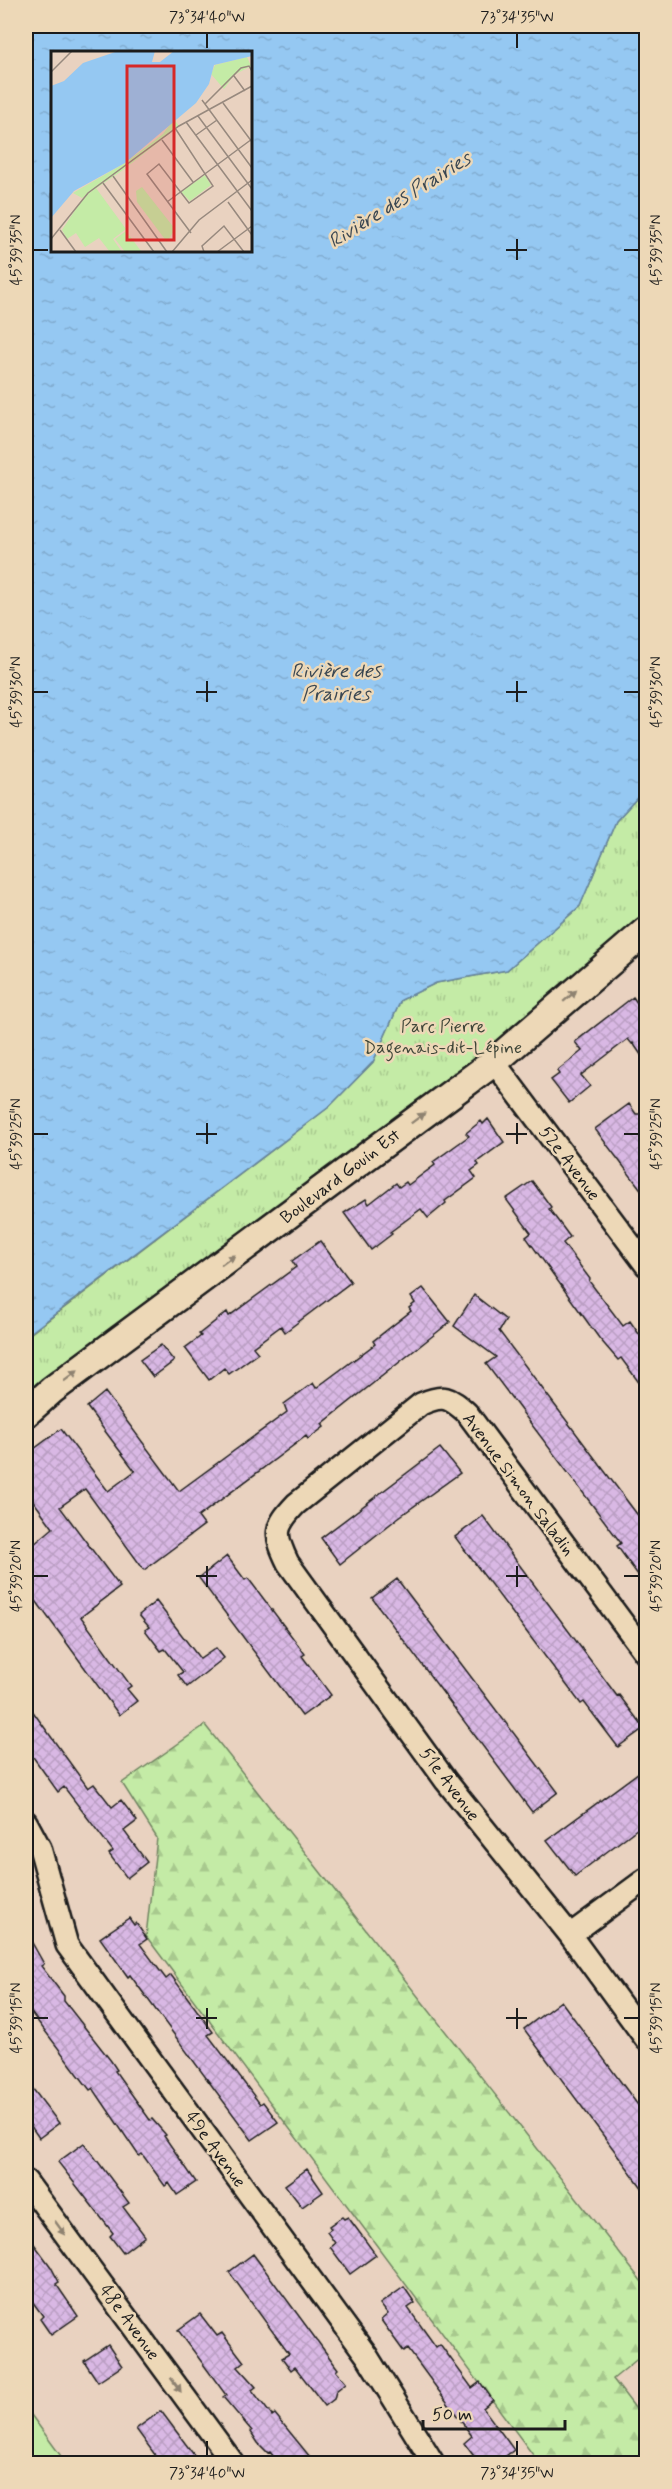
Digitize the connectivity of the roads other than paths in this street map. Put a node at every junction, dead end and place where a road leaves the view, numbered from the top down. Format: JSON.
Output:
{"nodes":[{"id":1,"x":646,"y":931,"type":"edge"},
{"id":2,"x":494,"y":1062,"type":"junction"},
{"id":3,"x":646,"y":1265,"type":"edge"},
{"id":4,"x":26,"y":1413,"type":"edge"},
{"id":5,"x":282,"y":1518,"type":"joint"},
{"id":6,"x":646,"y":1654,"type":"edge"},
{"id":7,"x":26,"y":1822,"type":"edge"},
{"id":8,"x":646,"y":1879,"type":"edge"},
{"id":9,"x":570,"y":1935,"type":"junction"},
{"id":10,"x":646,"y":2039,"type":"edge"},
{"id":11,"x":26,"y":2181,"type":"edge"},
{"id":12,"x":234,"y":2463,"type":"edge"},
{"id":13,"x":434,"y":2463,"type":"edge"}],
"edges":[{"from":2,"to":1,"type":"street","name":"Boulevard Gouin Est","one_way":true},
{"from":2,"to":3,"type":"street","name":"52e Avenue"},
{"from":4,"to":2,"type":"street","name":"Boulevard Gouin Est","one_way":true},
{"from":5,"to":6,"type":"street","name":"Avenue Simon Saladin"},
{"from":5,"to":9,"type":"street","name":"51e Avenue"},
{"from":7,"to":13,"type":"street","name":"49e Avenue"},
{"from":8,"to":9,"type":"street"},
{"from":9,"to":10,"type":"street","name":"51e Avenue"},
{"from":11,"to":12,"type":"street","name":"48e Avenue","one_way":true}]}
